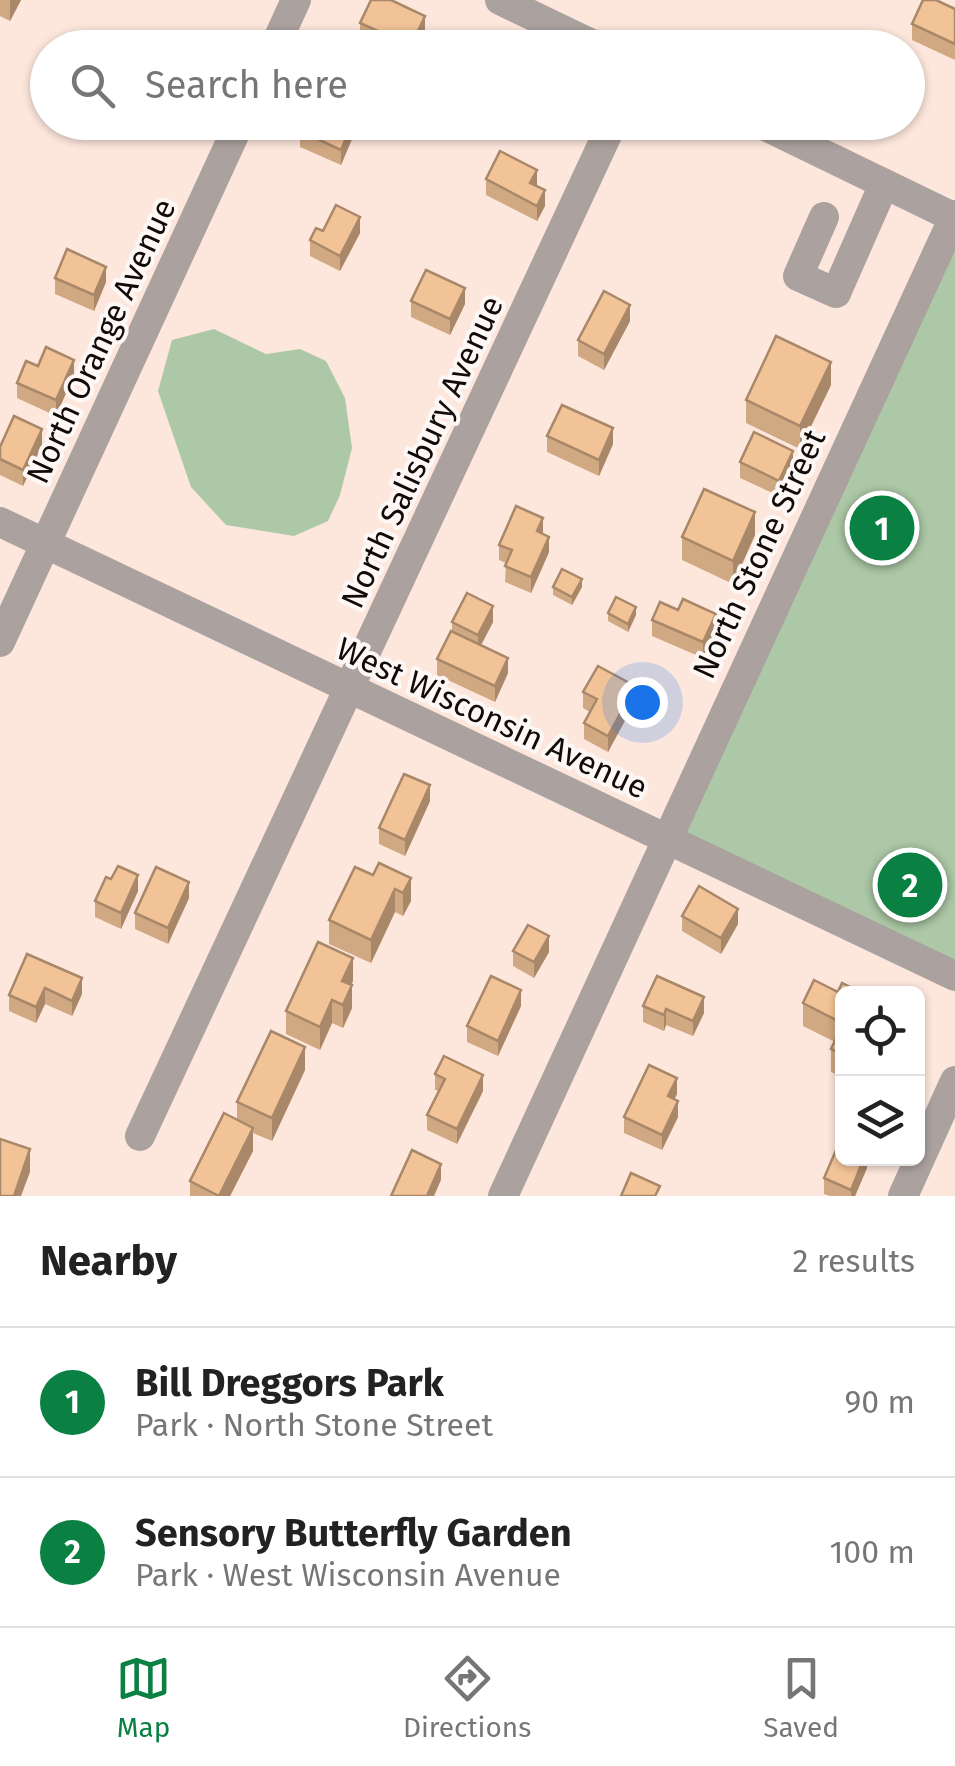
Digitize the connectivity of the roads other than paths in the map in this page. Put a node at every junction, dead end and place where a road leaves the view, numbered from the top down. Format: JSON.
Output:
{"nodes":[{"id":1,"x":296,"y":0,"type":"edge"},
{"id":2,"x":500,"y":0,"type":"edge"},
{"id":3,"x":282,"y":30,"type":"edge"},
{"id":4,"x":562,"y":30,"type":"edge"},
{"id":5,"x":232,"y":140,"type":"edge"},
{"id":6,"x":605,"y":140,"type":"edge"},
{"id":7,"x":793,"y":140,"type":"edge"},
{"id":8,"x":884,"y":184,"type":"junction"},
{"id":9,"x":955,"y":217,"type":"edge"},
{"id":10,"x":824,"y":218,"type":"dead end"},
{"id":11,"x":0,"y":522,"type":"edge"},
{"id":12,"x":46,"y":544,"type":"junction"},
{"id":13,"x":0,"y":642,"type":"edge"},
{"id":14,"x":349,"y":688,"type":"junction"},
{"id":15,"x":665,"y":838,"type":"junction"},
{"id":16,"x":955,"y":976,"type":"edge"},
{"id":17,"x":955,"y":1081,"type":"edge"},
{"id":18,"x":140,"y":1136,"type":"dead end"},
{"id":19,"x":502,"y":1196,"type":"edge"},
{"id":20,"x":903,"y":1196,"type":"edge"}],
"edges":[{"from":1,"to":3,"type":"street"},
{"from":2,"to":4,"type":"street"},
{"from":5,"to":12,"type":"street","name":"North Orange Avenue"},
{"from":6,"to":14,"type":"street","name":"North Salisbury Avenue"},
{"from":7,"to":8,"type":"street"},
{"from":8,"to":9,"type":"street"},
{"from":8,"to":10,"type":"street"},
{"from":9,"to":15,"type":"street","name":"North Stone Street"},
{"from":11,"to":12,"type":"street","name":"West Wisconsin Avenue"},
{"from":12,"to":13,"type":"street","name":"North Orange Avenue"},
{"from":12,"to":14,"type":"street","name":"West Wisconsin Avenue"},
{"from":14,"to":15,"type":"street","name":"West Wisconsin Avenue"},
{"from":14,"to":18,"type":"street","name":"North Salisbury Avenue"},
{"from":15,"to":16,"type":"street","name":"West Wisconsin Avenue"},
{"from":15,"to":19,"type":"street","name":"North Stone Street"},
{"from":17,"to":20,"type":"street"}]}
